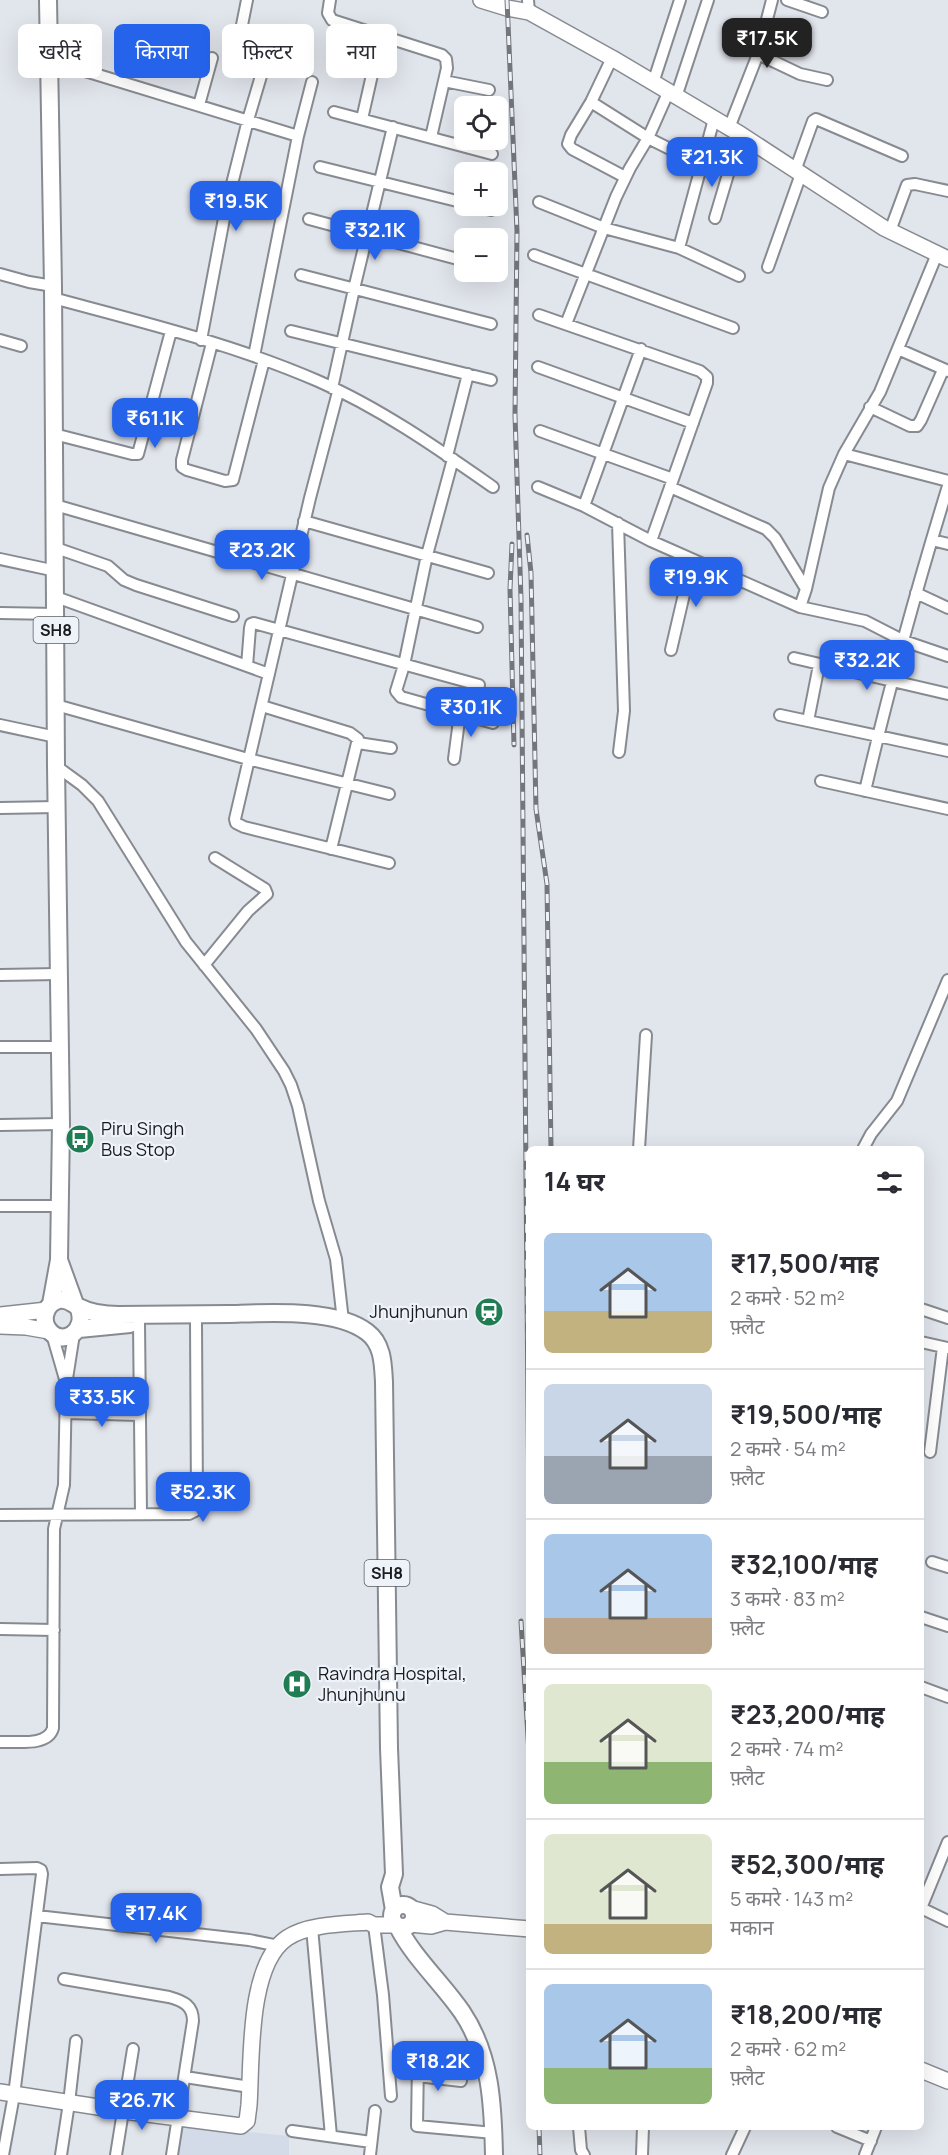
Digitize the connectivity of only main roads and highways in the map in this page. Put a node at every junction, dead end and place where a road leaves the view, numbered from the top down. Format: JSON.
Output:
{"nodes":[{"id":1,"x":48,"y":0,"type":"edge"},
{"id":2,"x":59,"y":1260,"type":"junction"},
{"id":3,"x":77,"y":1305,"type":"junction"},
{"id":4,"x":49,"y":1307,"type":"junction"},
{"id":5,"x":316,"y":1316,"type":"junction"},
{"id":6,"x":76,"y":1331,"type":"junction"},
{"id":7,"x":494,"y":2155,"type":"edge"}],
"edges":[{"from":1,"to":2,"type":"main road","number":"SH8"},
{"from":2,"to":3,"type":"main road","number":"SH8"},
{"from":2,"to":4,"type":"main road","number":"SH8"},
{"from":3,"to":4,"type":"main road","number":"SH8"},
{"from":3,"to":5,"type":"main road","number":"SH8"},
{"from":3,"to":6,"type":"main road","number":"SH8"},
{"from":4,"to":6,"type":"main road","number":"SH8"},
{"from":5,"to":6,"type":"main road","number":"SH8"},
{"from":5,"to":7,"type":"main road","number":"SH8"}]}
